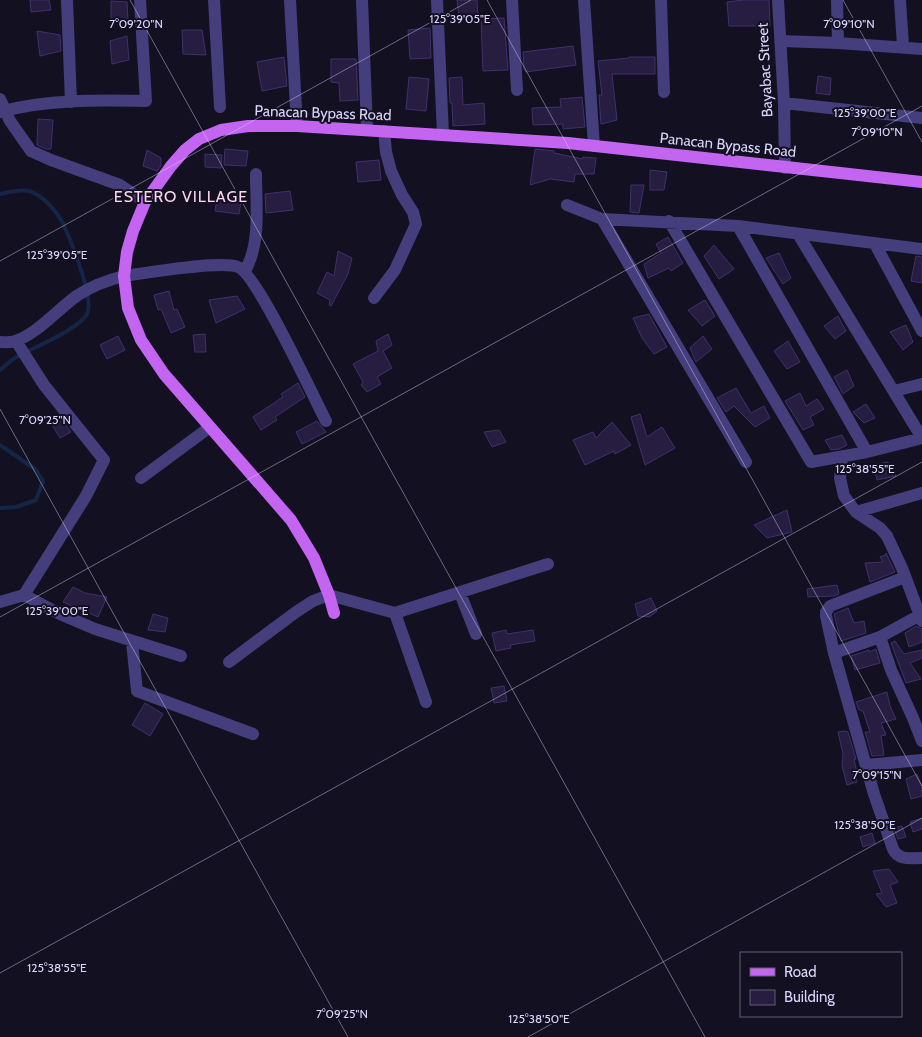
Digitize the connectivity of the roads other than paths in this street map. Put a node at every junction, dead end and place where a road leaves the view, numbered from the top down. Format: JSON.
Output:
{"nodes":[{"id":1,"x":67,"y":0,"type":"edge"},
{"id":2,"x":140,"y":0,"type":"edge"},
{"id":3,"x":214,"y":0,"type":"edge"},
{"id":4,"x":290,"y":0,"type":"edge"},
{"id":5,"x":362,"y":0,"type":"edge"},
{"id":6,"x":436,"y":0,"type":"edge"},
{"id":7,"x":512,"y":0,"type":"edge"},
{"id":8,"x":584,"y":0,"type":"edge"},
{"id":9,"x":661,"y":0,"type":"edge"},
{"id":10,"x":778,"y":0,"type":"edge"},
{"id":11,"x":837,"y":0,"type":"edge"},
{"id":12,"x":900,"y":0,"type":"edge"},
{"id":13,"x":780,"y":41,"type":"junction"},
{"id":14,"x":838,"y":43,"type":"junction"},
{"id":15,"x":903,"y":46,"type":"junction"},
{"id":16,"x":922,"y":49,"type":"edge"},
{"id":17,"x":517,"y":90,"type":"dead end"},
{"id":18,"x":664,"y":92,"type":"dead end"},
{"id":19,"x":71,"y":102,"type":"junction"},
{"id":20,"x":784,"y":103,"type":"junction"},
{"id":21,"x":2,"y":107,"type":"edge"},
{"id":22,"x":220,"y":107,"type":"dead end"},
{"id":23,"x":922,"y":118,"type":"edge"},
{"id":24,"x":298,"y":126,"type":"junction"},
{"id":25,"x":367,"y":130,"type":"junction"},
{"id":26,"x":384,"y":132,"type":"junction"},
{"id":27,"x":443,"y":135,"type":"junction"},
{"id":28,"x":594,"y":146,"type":"junction"},
{"id":29,"x":784,"y":168,"type":"junction"},
{"id":30,"x":256,"y":174,"type":"dead end"},
{"id":31,"x":922,"y":182,"type":"edge"},
{"id":32,"x":145,"y":202,"type":"junction"},
{"id":33,"x":567,"y":206,"type":"dead end"},
{"id":34,"x":602,"y":219,"type":"junction"},
{"id":35,"x":668,"y":222,"type":"junction"},
{"id":36,"x":738,"y":226,"type":"junction"},
{"id":37,"x":798,"y":234,"type":"junction"},
{"id":38,"x":875,"y":244,"type":"junction"},
{"id":39,"x":922,"y":249,"type":"edge"},
{"id":40,"x":245,"y":271,"type":"junction"},
{"id":41,"x":124,"y":276,"type":"junction"},
{"id":42,"x":374,"y":298,"type":"dead end"},
{"id":43,"x":922,"y":331,"type":"edge"},
{"id":44,"x":0,"y":342,"type":"edge"},
{"id":45,"x":17,"y":344,"type":"junction"},
{"id":46,"x":922,"y":384,"type":"edge"},
{"id":47,"x":894,"y":391,"type":"junction"},
{"id":48,"x":326,"y":421,"type":"dead end"},
{"id":49,"x":210,"y":427,"type":"junction"},
{"id":50,"x":922,"y":438,"type":"edge"},
{"id":51,"x":867,"y":452,"type":"junction"},
{"id":52,"x":843,"y":456,"type":"junction"},
{"id":53,"x":746,"y":462,"type":"dead end"},
{"id":54,"x":141,"y":478,"type":"dead end"},
{"id":55,"x":922,"y":493,"type":"edge"},
{"id":56,"x":856,"y":512,"type":"junction"},
{"id":57,"x":548,"y":564,"type":"dead end"},
{"id":58,"x":905,"y":577,"type":"junction"},
{"id":59,"x":460,"y":593,"type":"junction"},
{"id":60,"x":24,"y":595,"type":"junction"},
{"id":61,"x":328,"y":595,"type":"junction"},
{"id":62,"x":0,"y":602,"type":"edge"},
{"id":63,"x":334,"y":613,"type":"dead end"},
{"id":64,"x":395,"y":614,"type":"junction"},
{"id":65,"x":921,"y":618,"type":"edge"},
{"id":66,"x":476,"y":634,"type":"dead end"},
{"id":67,"x":880,"y":637,"type":"junction"},
{"id":68,"x":132,"y":642,"type":"junction"},
{"id":69,"x":834,"y":653,"type":"junction"},
{"id":70,"x":180,"y":656,"type":"dead end"},
{"id":71,"x":229,"y":662,"type":"dead end"},
{"id":72,"x":426,"y":702,"type":"dead end"},
{"id":73,"x":253,"y":734,"type":"dead end"},
{"id":74,"x":922,"y":741,"type":"edge"},
{"id":75,"x":922,"y":760,"type":"edge"},
{"id":76,"x":866,"y":765,"type":"junction"},
{"id":77,"x":922,"y":858,"type":"edge"}],
"edges":[{"from":1,"to":19,"type":"street"},
{"from":2,"to":19,"type":"street"},
{"from":3,"to":22,"type":"street"},
{"from":4,"to":24,"type":"street"},
{"from":5,"to":25,"type":"street"},
{"from":6,"to":27,"type":"street"},
{"from":7,"to":17,"type":"street"},
{"from":8,"to":28,"type":"street"},
{"from":9,"to":18,"type":"street"},
{"from":10,"to":13,"type":"street","name":"Bayabac Street"},
{"from":11,"to":14,"type":"street"},
{"from":12,"to":15,"type":"street"},
{"from":13,"to":14,"type":"street"},
{"from":13,"to":20,"type":"street","name":"Bayabac Street"},
{"from":14,"to":15,"type":"street"},
{"from":15,"to":16,"type":"street"},
{"from":19,"to":21,"type":"street"},
{"from":20,"to":23,"type":"street"},
{"from":20,"to":29,"type":"street","name":"Bayabac Street"},
{"from":21,"to":32,"type":"street"},
{"from":24,"to":25,"type":"main road","name":"Panacan Bypass Road"},
{"from":24,"to":32,"type":"main road","name":"Panacan Bypass Road"},
{"from":25,"to":26,"type":"main road","name":"Panacan Bypass Road"},
{"from":26,"to":27,"type":"main road","name":"Panacan Bypass Road"},
{"from":26,"to":42,"type":"street"},
{"from":27,"to":28,"type":"main road","name":"Panacan Bypass Road"},
{"from":28,"to":29,"type":"main road","name":"Panacan Bypass Road"},
{"from":29,"to":31,"type":"main road","name":"Panacan Bypass Road"},
{"from":30,"to":40,"type":"street"},
{"from":32,"to":41,"type":"main road","name":"Panacan Bypass Road"},
{"from":33,"to":34,"type":"street"},
{"from":34,"to":35,"type":"street"},
{"from":34,"to":53,"type":"street"},
{"from":35,"to":36,"type":"street"},
{"from":35,"to":52,"type":"street"},
{"from":36,"to":37,"type":"street"},
{"from":36,"to":51,"type":"street"},
{"from":37,"to":38,"type":"street"},
{"from":37,"to":47,"type":"street"},
{"from":38,"to":39,"type":"street"},
{"from":38,"to":43,"type":"street"},
{"from":40,"to":41,"type":"street"},
{"from":40,"to":48,"type":"street"},
{"from":41,"to":45,"type":"street"},
{"from":41,"to":49,"type":"main road","name":"Panacan Bypass Road"},
{"from":44,"to":45,"type":"street"},
{"from":45,"to":60,"type":"street"},
{"from":46,"to":47,"type":"street"},
{"from":47,"to":50,"type":"street"},
{"from":49,"to":54,"type":"street"},
{"from":49,"to":61,"type":"main road","name":"Panacan Bypass Road"},
{"from":50,"to":51,"type":"street"},
{"from":51,"to":52,"type":"street"},
{"from":52,"to":56,"type":"street"},
{"from":55,"to":56,"type":"street"},
{"from":56,"to":58,"type":"street"},
{"from":57,"to":59,"type":"street"},
{"from":58,"to":65,"type":"street"},
{"from":58,"to":69,"type":"street"},
{"from":59,"to":64,"type":"street"},
{"from":59,"to":66,"type":"street"},
{"from":60,"to":62,"type":"street"},
{"from":60,"to":68,"type":"street"},
{"from":61,"to":63,"type":"main road","name":"Panacan Bypass Road"},
{"from":61,"to":64,"type":"street"},
{"from":61,"to":71,"type":"street"},
{"from":64,"to":72,"type":"street"},
{"from":65,"to":67,"type":"street"},
{"from":67,"to":69,"type":"street"},
{"from":67,"to":74,"type":"street"},
{"from":68,"to":70,"type":"street"},
{"from":68,"to":73,"type":"street"},
{"from":69,"to":76,"type":"street"},
{"from":75,"to":76,"type":"street"},
{"from":76,"to":77,"type":"street"}]}
